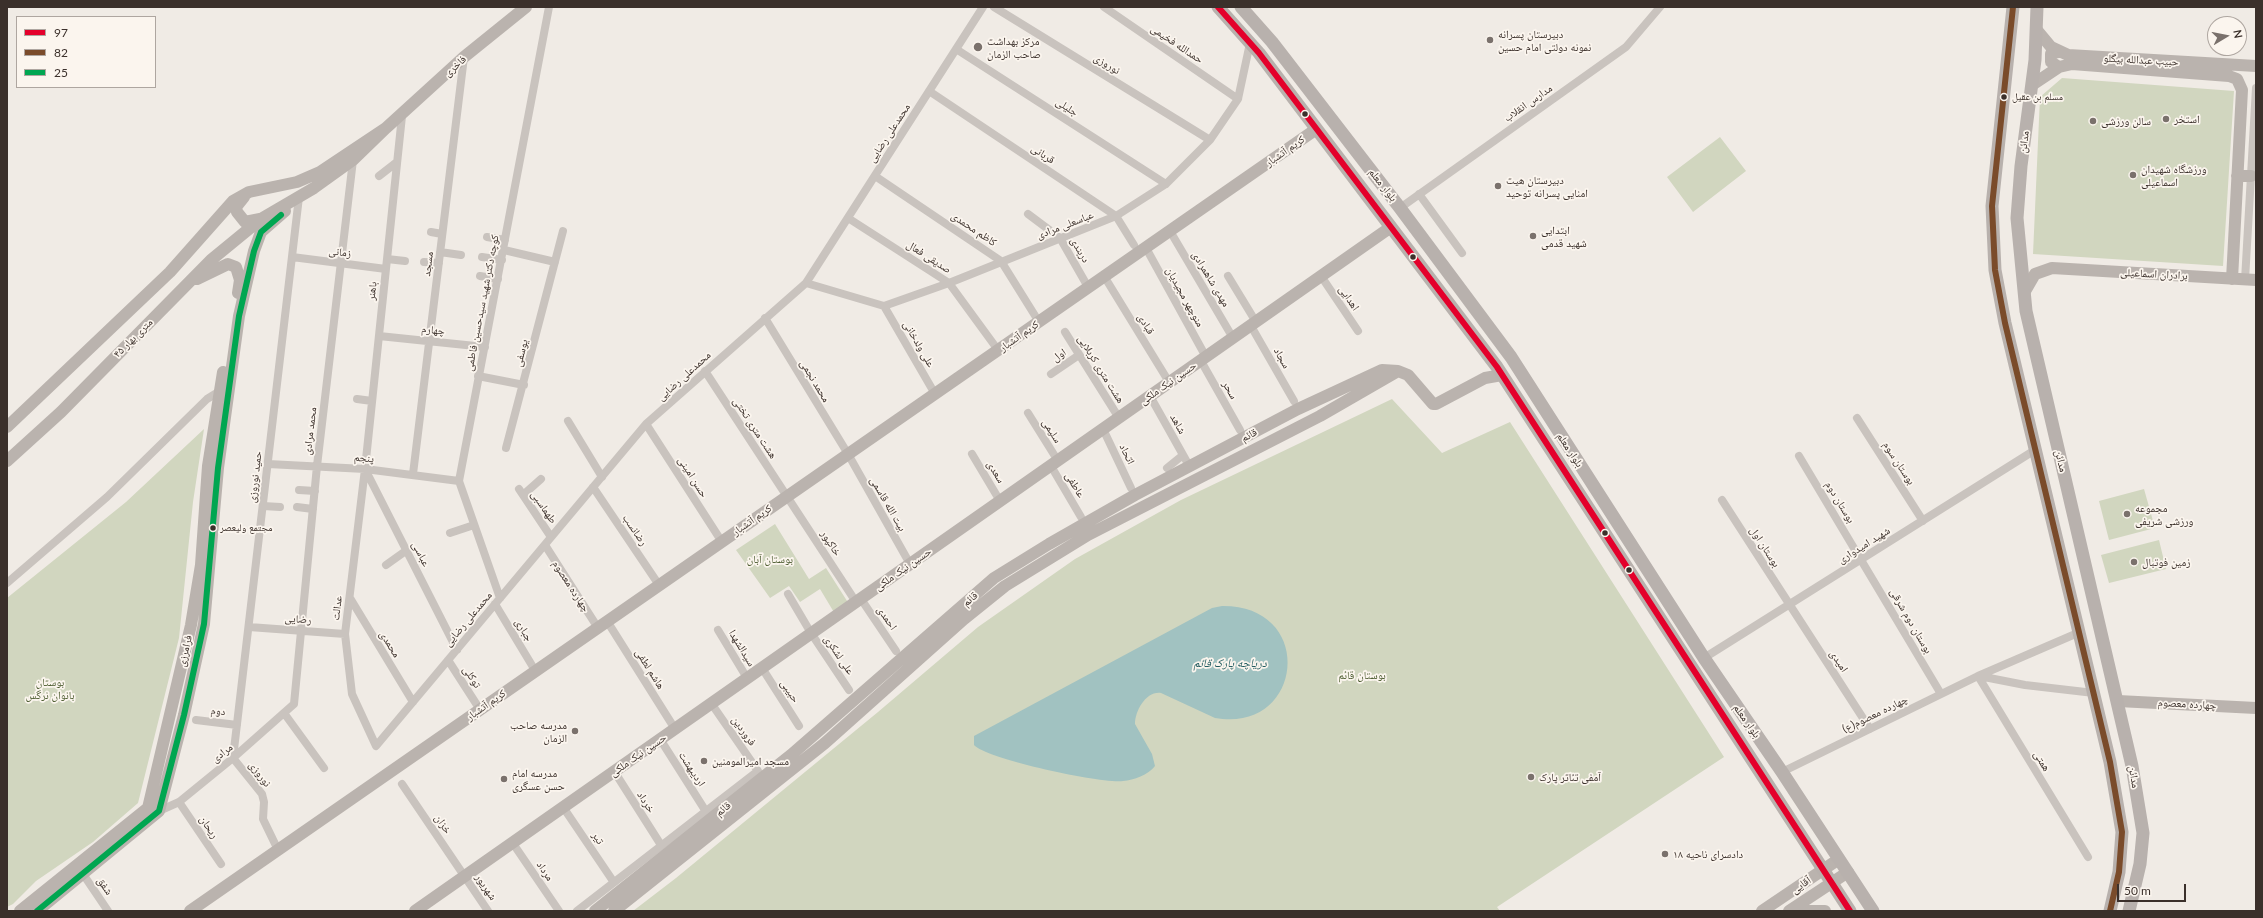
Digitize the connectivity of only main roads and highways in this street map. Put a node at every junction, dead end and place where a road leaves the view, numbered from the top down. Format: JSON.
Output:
{"nodes":[{"id":1,"x":1218,"y":7,"type":"edge"},
{"id":2,"x":1241,"y":7,"type":"edge"},
{"id":3,"x":2014,"y":7,"type":"edge"},
{"id":4,"x":2037,"y":7,"type":"edge"},
{"id":5,"x":1850,"y":911,"type":"edge"},
{"id":6,"x":1873,"y":911,"type":"edge"},
{"id":7,"x":2110,"y":911,"type":"edge"},
{"id":8,"x":2129,"y":911,"type":"edge"}],
"edges":[{"from":1,"to":5,"type":"main road","name":"بلوار معلم"},
{"from":2,"to":6,"type":"main road","name":"بلوار معلم"},
{"from":3,"to":7,"type":"main road","name":"مدائن"},
{"from":4,"to":8,"type":"main road","name":"مدائن"}]}
